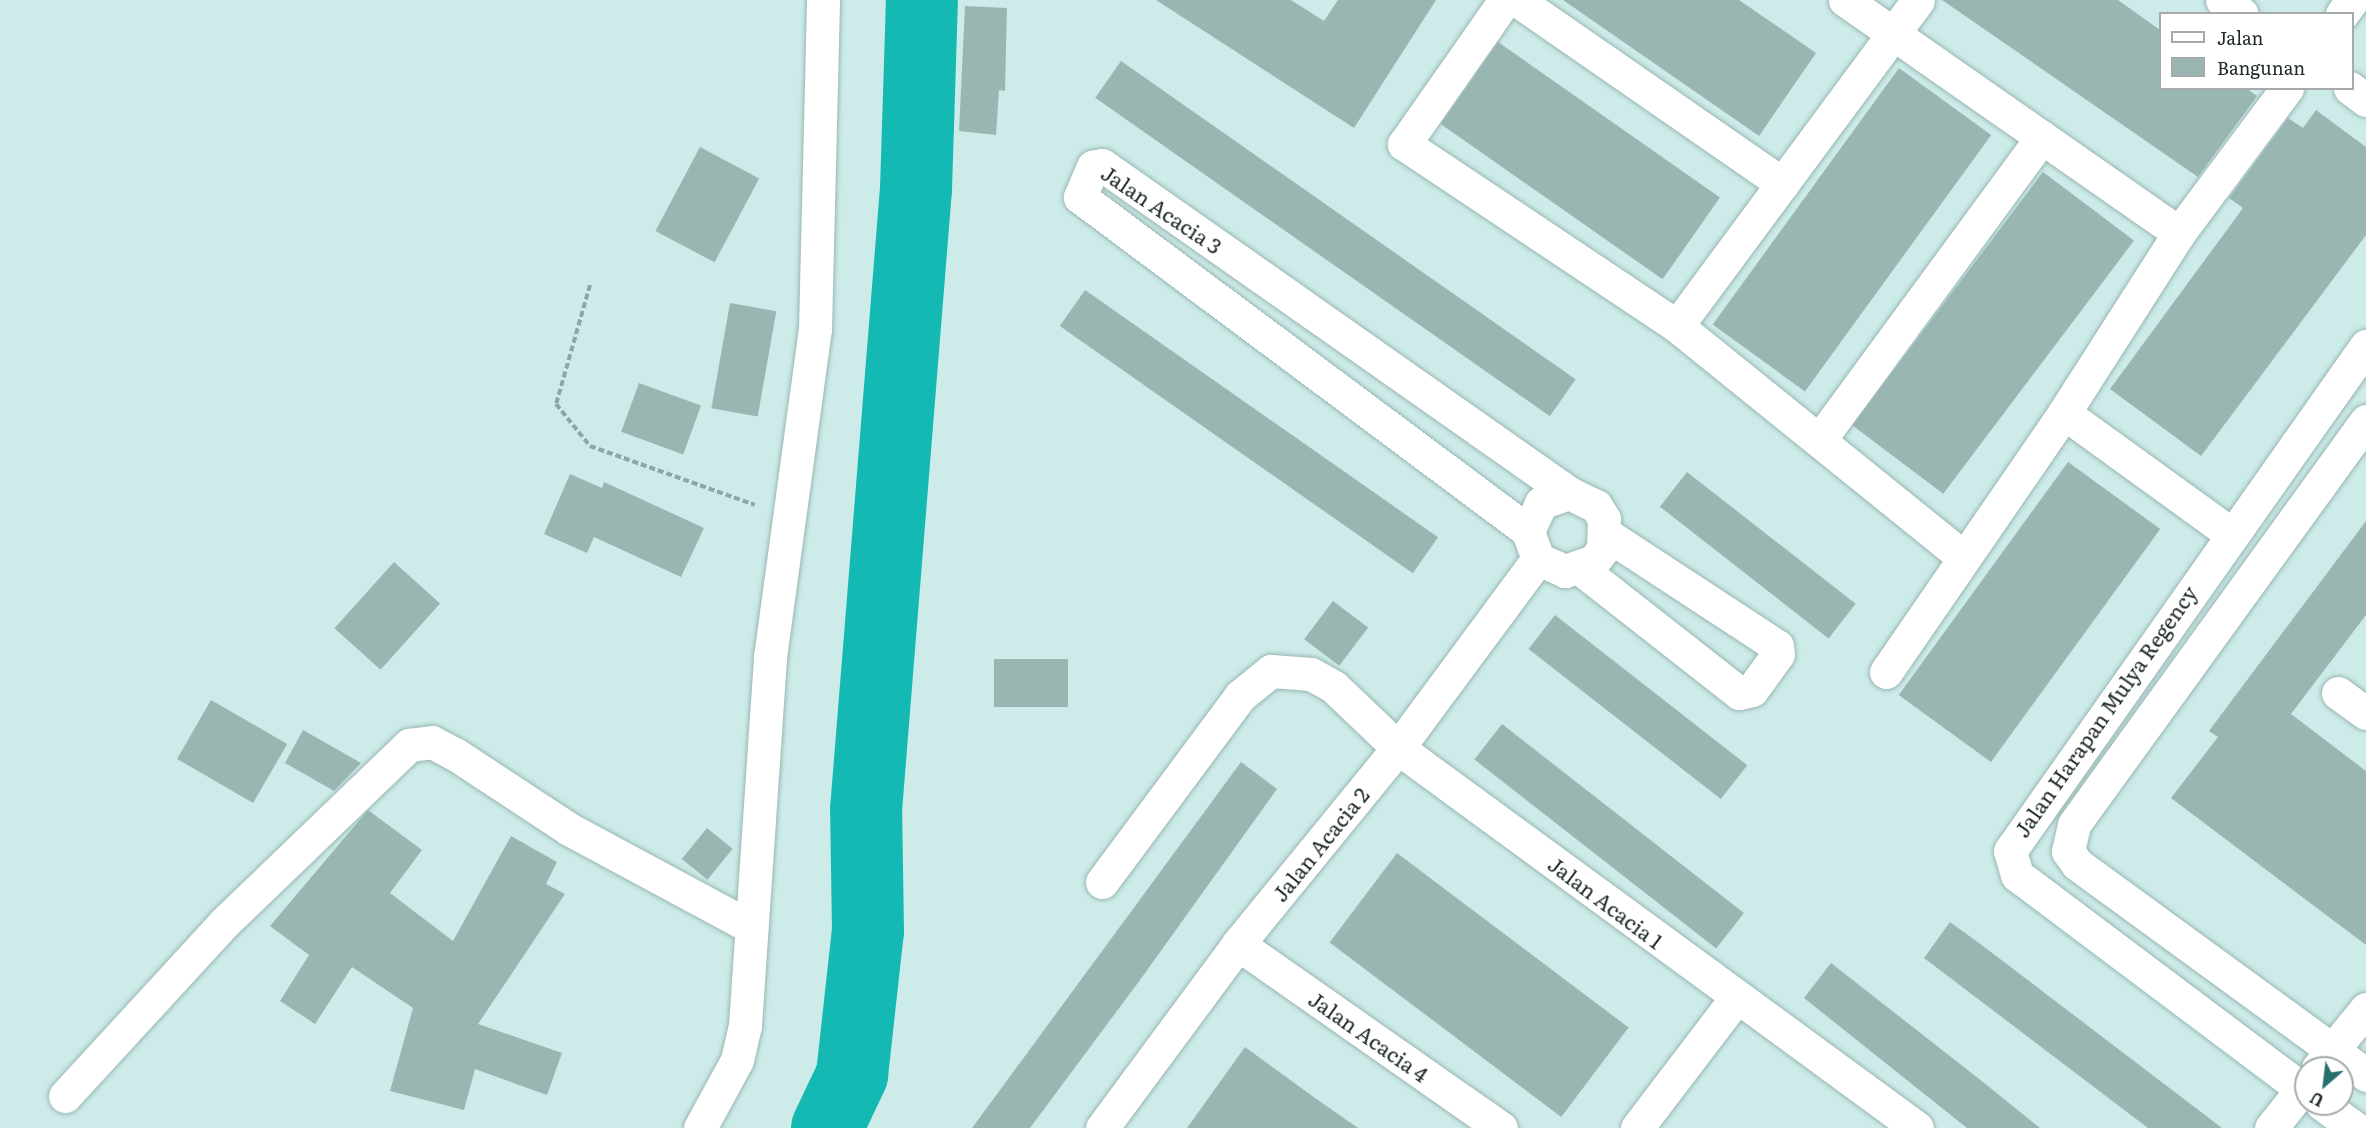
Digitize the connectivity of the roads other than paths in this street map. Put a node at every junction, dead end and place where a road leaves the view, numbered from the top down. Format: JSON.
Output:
{"nodes":[{"id":1,"x":823,"y":0,"type":"edge"},
{"id":2,"x":1505,"y":0,"type":"edge"},
{"id":3,"x":1517,"y":0,"type":"edge"},
{"id":4,"x":1845,"y":0,"type":"edge"},
{"id":5,"x":1918,"y":0,"type":"edge"},
{"id":6,"x":2222,"y":0,"type":"edge"},
{"id":7,"x":2239,"y":12,"type":"edge"},
{"id":8,"x":1894,"y":33,"type":"junction"},
{"id":9,"x":2286,"y":90,"type":"edge"},
{"id":10,"x":2353,"y":90,"type":"edge"},
{"id":11,"x":2366,"y":100,"type":"edge"},
{"id":12,"x":2042,"y":138,"type":"junction"},
{"id":13,"x":1784,"y":184,"type":"junction"},
{"id":14,"x":2179,"y":233,"type":"junction"},
{"id":15,"x":1677,"y":326,"type":"junction"},
{"id":16,"x":2366,"y":346,"type":"edge"},
{"id":17,"x":2064,"y":413,"type":"junction"},
{"id":18,"x":2366,"y":421,"type":"edge"},
{"id":19,"x":1821,"y":438,"type":"junction"},
{"id":20,"x":1569,"y":493,"type":"junction"},
{"id":21,"x":2230,"y":533,"type":"junction"},
{"id":22,"x":1606,"y":534,"type":"junction"},
{"id":23,"x":1533,"y":545,"type":"junction"},
{"id":24,"x":1961,"y":555,"type":"junction"},
{"id":25,"x":1581,"y":569,"type":"junction"},
{"id":26,"x":1886,"y":672,"type":"dead end"},
{"id":27,"x":2338,"y":693,"type":"dead end"},
{"id":28,"x":2366,"y":713,"type":"edge"},
{"id":29,"x":1398,"y":748,"type":"junction"},
{"id":30,"x":1102,"y":882,"type":"dead end"},
{"id":31,"x":751,"y":927,"type":"junction"},
{"id":32,"x":1238,"y":944,"type":"junction"},
{"id":33,"x":1736,"y":998,"type":"junction"},
{"id":34,"x":2366,"y":1009,"type":"edge"},
{"id":35,"x":2332,"y":1056,"type":"edge"},
{"id":36,"x":2294,"y":1063,"type":"edge"},
{"id":37,"x":2294,"y":1067,"type":"edge"},
{"id":38,"x":65,"y":1096,"type":"dead end"},
{"id":39,"x":2294,"y":1103,"type":"edge"},
{"id":40,"x":2345,"y":1116,"type":"edge"},
{"id":41,"x":700,"y":1128,"type":"edge"},
{"id":42,"x":1102,"y":1128,"type":"edge"},
{"id":43,"x":1501,"y":1128,"type":"edge"},
{"id":44,"x":1637,"y":1128,"type":"edge"},
{"id":45,"x":1917,"y":1128,"type":"edge"},
{"id":46,"x":2271,"y":1128,"type":"edge"},
{"id":47,"x":2355,"y":1128,"type":"edge"}],
"edges":[{"from":1,"to":31,"type":"street"},
{"from":2,"to":15,"type":"street"},
{"from":3,"to":13,"type":"street"},
{"from":4,"to":8,"type":"street"},
{"from":5,"to":8,"type":"street"},
{"from":6,"to":7,"type":"street"},
{"from":8,"to":12,"type":"street"},
{"from":8,"to":13,"type":"street"},
{"from":9,"to":14,"type":"street"},
{"from":10,"to":11,"type":"street"},
{"from":12,"to":14,"type":"street"},
{"from":12,"to":19,"type":"street"},
{"from":13,"to":15,"type":"street"},
{"from":14,"to":17,"type":"street"},
{"from":15,"to":19,"type":"street"},
{"from":16,"to":21,"type":"street","name":"Jalan Harapan Mulya Regency"},
{"from":17,"to":21,"type":"street"},
{"from":17,"to":24,"type":"street"},
{"from":18,"to":36,"type":"street","name":"Jalan Harapan Mulya Regency"},
{"from":19,"to":24,"type":"street"},
{"from":20,"to":22,"type":"street"},
{"from":20,"to":23,"type":"street"},
{"from":20,"to":23,"type":"street","name":"Jalan Acacia 3"},
{"from":21,"to":37,"type":"street","name":"Jalan Harapan Mulya Regency"},
{"from":22,"to":25,"type":"street"},
{"from":22,"to":25,"type":"street"},
{"from":23,"to":25,"type":"street"},
{"from":23,"to":29,"type":"street","name":"Jalan Acacia 2"},
{"from":24,"to":26,"type":"street"},
{"from":27,"to":28,"type":"street"},
{"from":29,"to":30,"type":"street","name":"Jalan Acacia 1"},
{"from":29,"to":32,"type":"street","name":"Jalan Acacia 2"},
{"from":29,"to":33,"type":"street","name":"Jalan Acacia 1"},
{"from":31,"to":38,"type":"street"},
{"from":31,"to":41,"type":"street"},
{"from":32,"to":42,"type":"street","name":"Jalan Acacia 2"},
{"from":32,"to":43,"type":"street","name":"Jalan Acacia 4"},
{"from":33,"to":44,"type":"street"},
{"from":33,"to":45,"type":"street","name":"Jalan Acacia 1"},
{"from":34,"to":35,"type":"street"},
{"from":39,"to":46,"type":"street"},
{"from":40,"to":47,"type":"street","name":"Jalan Harapan Mulya Regency"}]}
